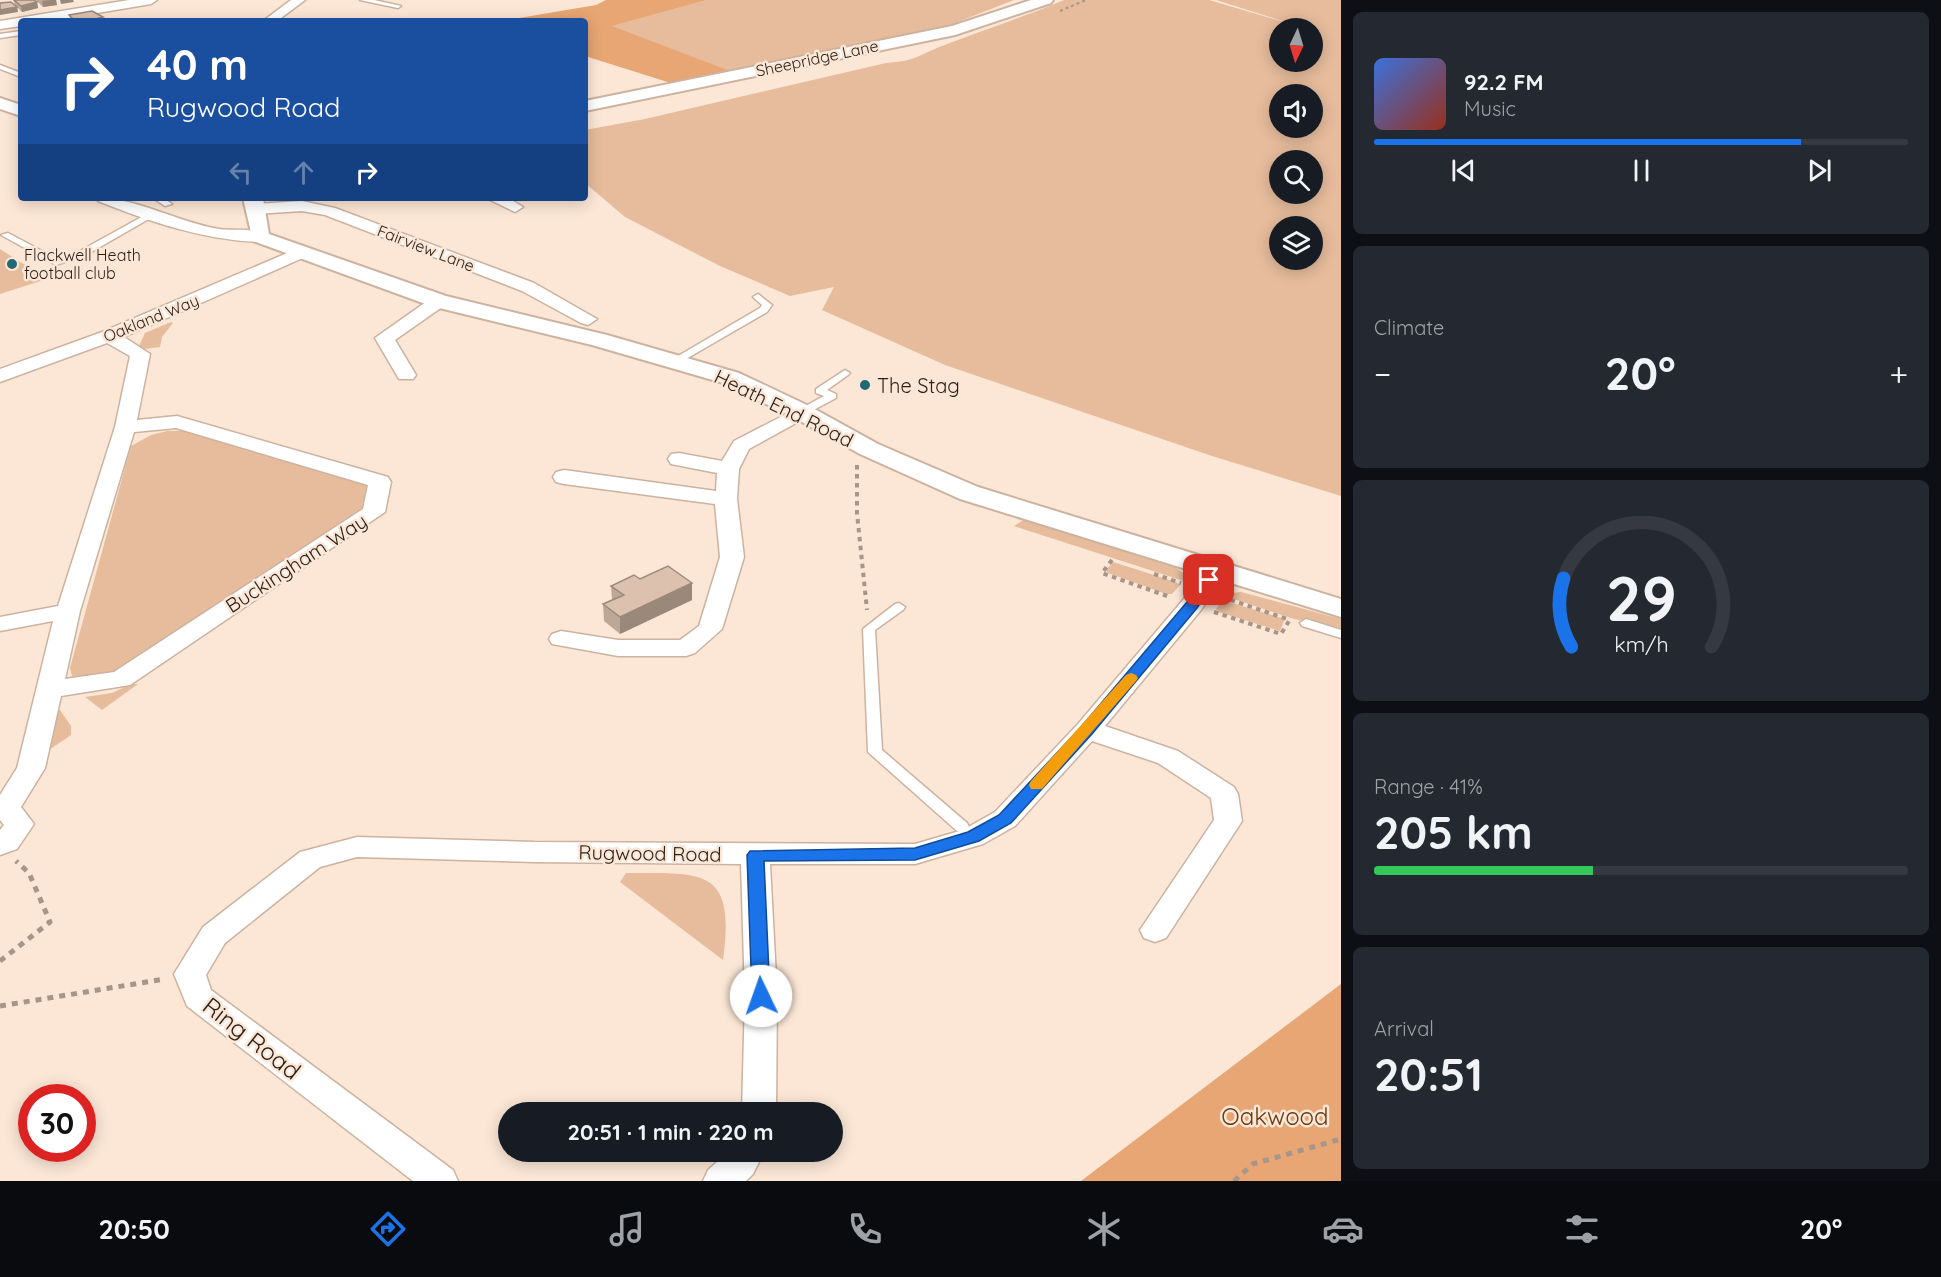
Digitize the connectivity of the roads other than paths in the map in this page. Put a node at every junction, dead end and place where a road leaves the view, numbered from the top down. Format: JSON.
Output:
{"nodes":[{"id":1,"x":151,"y":0,"type":"edge"},
{"id":2,"x":299,"y":0,"type":"edge"},
{"id":3,"x":363,"y":0,"type":"edge"},
{"id":4,"x":1046,"y":0,"type":"edge"},
{"id":5,"x":398,"y":6,"type":"dead end"},
{"id":6,"x":57,"y":18,"type":"edge"},
{"id":7,"x":274,"y":18,"type":"edge"},
{"id":8,"x":18,"y":22,"type":"edge"},
{"id":9,"x":0,"y":25,"type":"edge"},
{"id":10,"x":18,"y":33,"type":"edge"},
{"id":11,"x":0,"y":36,"type":"edge"},
{"id":12,"x":0,"y":67,"type":"edge"},
{"id":13,"x":18,"y":74,"type":"edge"},
{"id":14,"x":0,"y":103,"type":"edge"},
{"id":15,"x":588,"y":105,"type":"edge"},
{"id":16,"x":18,"y":110,"type":"edge"},
{"id":17,"x":112,"y":201,"type":"edge"},
{"id":18,"x":162,"y":201,"type":"edge"},
{"id":19,"x":502,"y":201,"type":"edge"},
{"id":20,"x":254,"y":203,"type":"edge"},
{"id":21,"x":168,"y":204,"type":"dead end"},
{"id":22,"x":515,"y":207,"type":"dead end"},
{"id":23,"x":150,"y":216,"type":"junction"},
{"id":24,"x":5,"y":235,"type":"dead end"},
{"id":25,"x":260,"y":237,"type":"junction"},
{"id":26,"x":299,"y":253,"type":"junction"},
{"id":27,"x":758,"y":297,"type":"dead end"},
{"id":28,"x":439,"y":301,"type":"junction"},
{"id":29,"x":588,"y":319,"type":"dead end"},
{"id":30,"x":109,"y":336,"type":"junction"},
{"id":31,"x":676,"y":361,"type":"junction"},
{"id":32,"x":845,"y":373,"type":"dead end"},
{"id":33,"x":406,"y":375,"type":"dead end"},
{"id":34,"x":0,"y":376,"type":"edge"},
{"id":35,"x":802,"y":412,"type":"junction"},
{"id":36,"x":125,"y":427,"type":"junction"},
{"id":37,"x":680,"y":459,"type":"dead end"},
{"id":38,"x":728,"y":469,"type":"junction"},
{"id":39,"x":564,"y":477,"type":"dead end"},
{"id":40,"x":726,"y":499,"type":"junction"},
{"id":41,"x":1216,"y":570,"type":"junction"},
{"id":42,"x":899,"y":607,"type":"dead end"},
{"id":43,"x":1341,"y":608,"type":"edge"},
{"id":44,"x":68,"y":611,"type":"junction"},
{"id":45,"x":1306,"y":623,"type":"dead end"},
{"id":46,"x":0,"y":624,"type":"edge"},
{"id":47,"x":1341,"y":634,"type":"edge"},
{"id":48,"x":561,"y":639,"type":"dead end"},
{"id":49,"x":51,"y":689,"type":"junction"},
{"id":50,"x":1087,"y":730,"type":"junction"},
{"id":51,"x":3,"y":809,"type":"edge"},
{"id":52,"x":962,"y":827,"type":"dead end"},
{"id":53,"x":357,"y":847,"type":"joint"},
{"id":54,"x":4,"y":849,"type":"edge"},
{"id":55,"x":755,"y":855,"type":"junction"},
{"id":56,"x":1155,"y":930,"type":"dead end"},
{"id":57,"x":759,"y":1102,"type":"edge"},
{"id":58,"x":741,"y":1162,"type":"edge"},
{"id":59,"x":440,"y":1181,"type":"edge"},
{"id":60,"x":721,"y":1181,"type":"edge"}],
"edges":[{"from":1,"to":6,"type":"street"},
{"from":2,"to":7,"type":"street"},
{"from":3,"to":5,"type":"lane"},
{"from":4,"to":15,"type":"street","name":"Sheepridge Lane"},
{"from":8,"to":9,"type":"street"},
{"from":10,"to":11,"type":"lane"},
{"from":12,"to":13,"type":"lane"},
{"from":14,"to":16,"type":"street"},
{"from":17,"to":23,"type":"street"},
{"from":18,"to":21,"type":"lane"},
{"from":19,"to":22,"type":"street"},
{"from":20,"to":25,"type":"street"},
{"from":20,"to":29,"type":"street","name":"Fairview Lane"},
{"from":23,"to":24,"type":"lane"},
{"from":23,"to":25,"type":"street"},
{"from":25,"to":26,"type":"street","name":"Heath End Road"},
{"from":26,"to":28,"type":"street","name":"Heath End Road"},
{"from":26,"to":30,"type":"street","name":"Oakland Way"},
{"from":27,"to":31,"type":"lane"},
{"from":28,"to":31,"type":"street","name":"Heath End Road"},
{"from":28,"to":33,"type":"street"},
{"from":30,"to":34,"type":"street","name":"Oakland Way"},
{"from":30,"to":36,"type":"street"},
{"from":31,"to":35,"type":"street","name":"Heath End Road"},
{"from":32,"to":35,"type":"lane"},
{"from":35,"to":38,"type":"street"},
{"from":35,"to":41,"type":"street","name":"Heath End Road"},
{"from":36,"to":44,"type":"street"},
{"from":36,"to":49,"type":"street","name":"Buckingham Way"},
{"from":37,"to":38,"type":"street"},
{"from":38,"to":40,"type":"street"},
{"from":39,"to":40,"type":"street"},
{"from":40,"to":48,"type":"street"},
{"from":41,"to":43,"type":"street","name":"Heath End Road"},
{"from":41,"to":50,"type":"street","name":"Rugwood Road"},
{"from":42,"to":52,"type":"lane"},
{"from":44,"to":46,"type":"street"},
{"from":44,"to":49,"type":"street"},
{"from":45,"to":47,"type":"lane"},
{"from":49,"to":51,"type":"street"},
{"from":50,"to":55,"type":"street","name":"Rugwood Road"},
{"from":50,"to":56,"type":"street"},
{"from":51,"to":54,"type":"street"},
{"from":53,"to":55,"type":"street","name":"Rugwood Road"},
{"from":53,"to":59,"type":"street","name":"Ring Road"},
{"from":55,"to":57,"type":"street"},
{"from":58,"to":60,"type":"street"}]}
